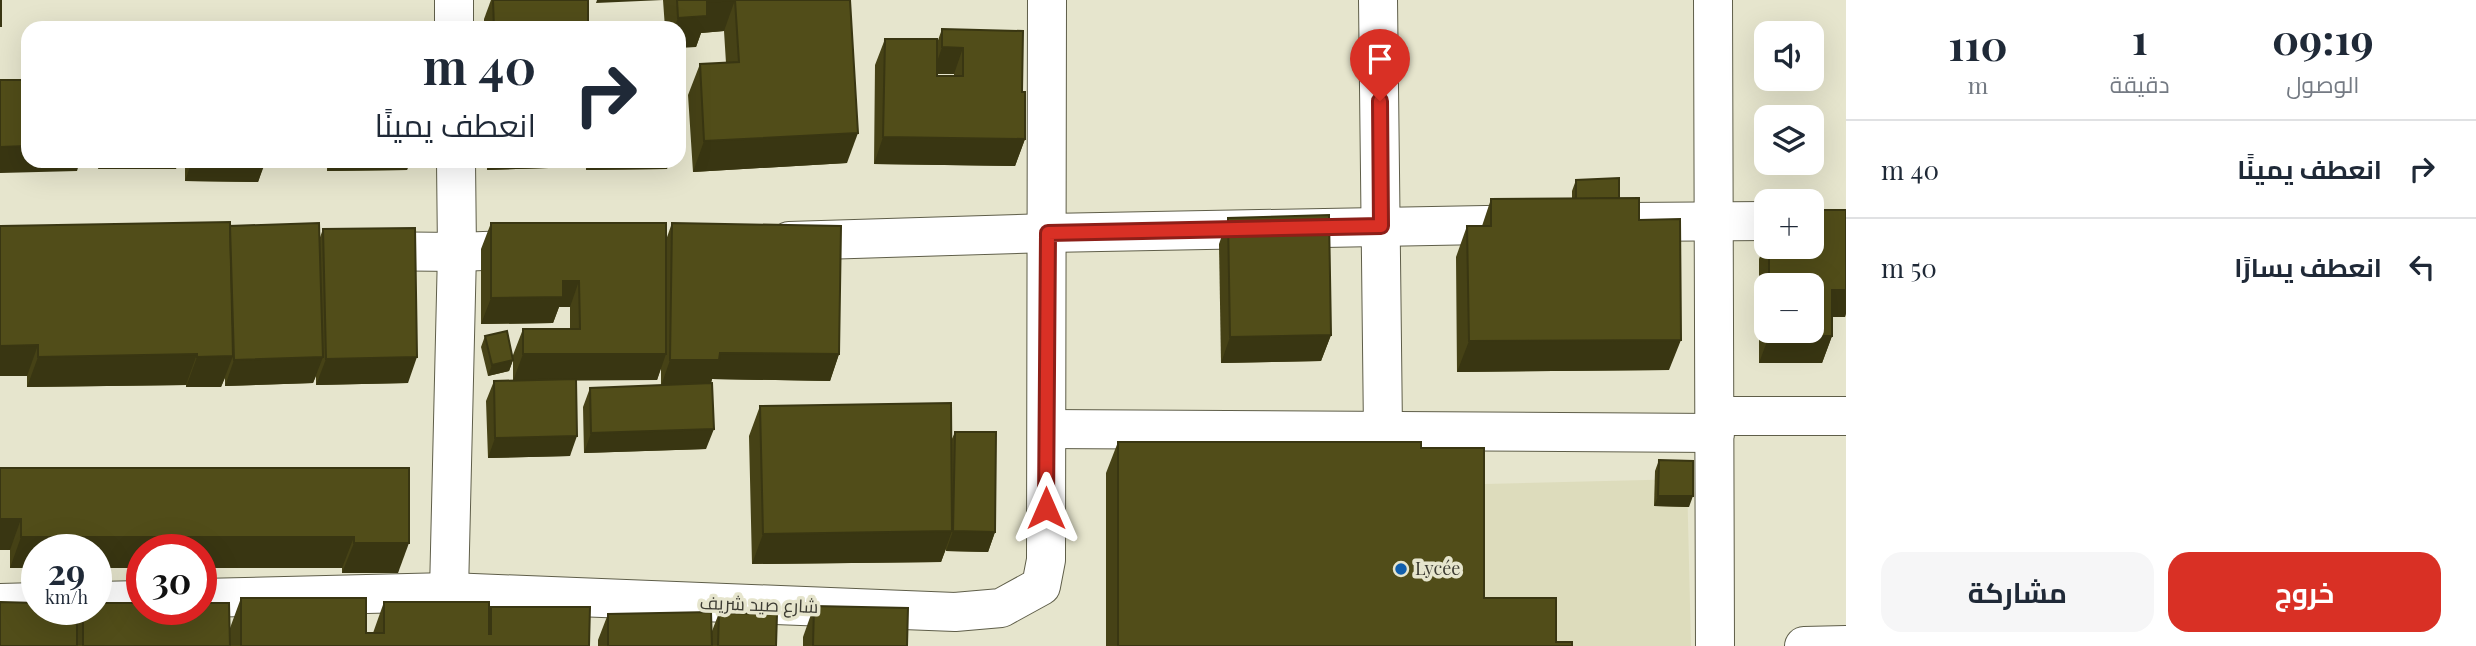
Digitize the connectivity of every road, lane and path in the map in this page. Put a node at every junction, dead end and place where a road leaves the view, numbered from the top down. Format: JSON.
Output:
{"nodes":[{"id":1,"x":454,"y":0,"type":"edge"},
{"id":2,"x":1047,"y":0,"type":"edge"},
{"id":3,"x":1378,"y":0,"type":"edge"},
{"id":4,"x":1713,"y":0,"type":"edge"},
{"id":5,"x":454,"y":21,"type":"edge"},
{"id":6,"x":456,"y":168,"type":"edge"},
{"id":7,"x":1714,"y":221,"type":"junction"},
{"id":8,"x":1754,"y":221,"type":"edge"},
{"id":9,"x":1381,"y":226,"type":"junction"},
{"id":10,"x":1048,"y":233,"type":"junction"},
{"id":11,"x":759,"y":242,"type":"edge"},
{"id":12,"x":567,"y":248,"type":"edge"},
{"id":13,"x":332,"y":250,"type":"edge"},
{"id":14,"x":457,"y":252,"type":"junction"},
{"id":15,"x":1846,"y":416,"type":"edge"},
{"id":16,"x":1715,"y":424,"type":"junction"},
{"id":17,"x":1047,"y":429,"type":"junction"},
{"id":18,"x":1383,"y":431,"type":"junction"},
{"id":19,"x":449,"y":593,"type":"junction"},
{"id":20,"x":217,"y":598,"type":"edge"},
{"id":21,"x":21,"y":602,"type":"edge"},
{"id":22,"x":0,"y":603,"type":"edge"},
{"id":23,"x":903,"y":629,"type":"edge"},
{"id":24,"x":1846,"y":645,"type":"edge"},
{"id":25,"x":1715,"y":646,"type":"edge"},
{"id":26,"x":1804,"y":646,"type":"edge"}],
"edges":[{"from":1,"to":5,"type":"street"},
{"from":2,"to":10,"type":"street","name":"شارع صيد شريف"},
{"from":3,"to":9,"type":"street"},
{"from":4,"to":7,"type":"street"},
{"from":6,"to":14,"type":"street"},
{"from":7,"to":8,"type":"street"},
{"from":7,"to":9,"type":"street"},
{"from":7,"to":16,"type":"street"},
{"from":9,"to":10,"type":"street"},
{"from":9,"to":18,"type":"street"},
{"from":10,"to":11,"type":"street"},
{"from":10,"to":17,"type":"street","name":"شارع صيد شريف"},
{"from":12,"to":14,"type":"street"},
{"from":13,"to":14,"type":"street"},
{"from":14,"to":19,"type":"street"},
{"from":15,"to":16,"type":"street"},
{"from":16,"to":18,"type":"street"},
{"from":16,"to":25,"type":"street"},
{"from":17,"to":18,"type":"street"},
{"from":17,"to":23,"type":"street","name":"شارع صيد شريف"},
{"from":19,"to":20,"type":"street","name":"شارع صيد شريف"},
{"from":19,"to":23,"type":"street","name":"شارع صيد شريف"},
{"from":21,"to":22,"type":"street"},
{"from":24,"to":26,"type":"street"}]}
